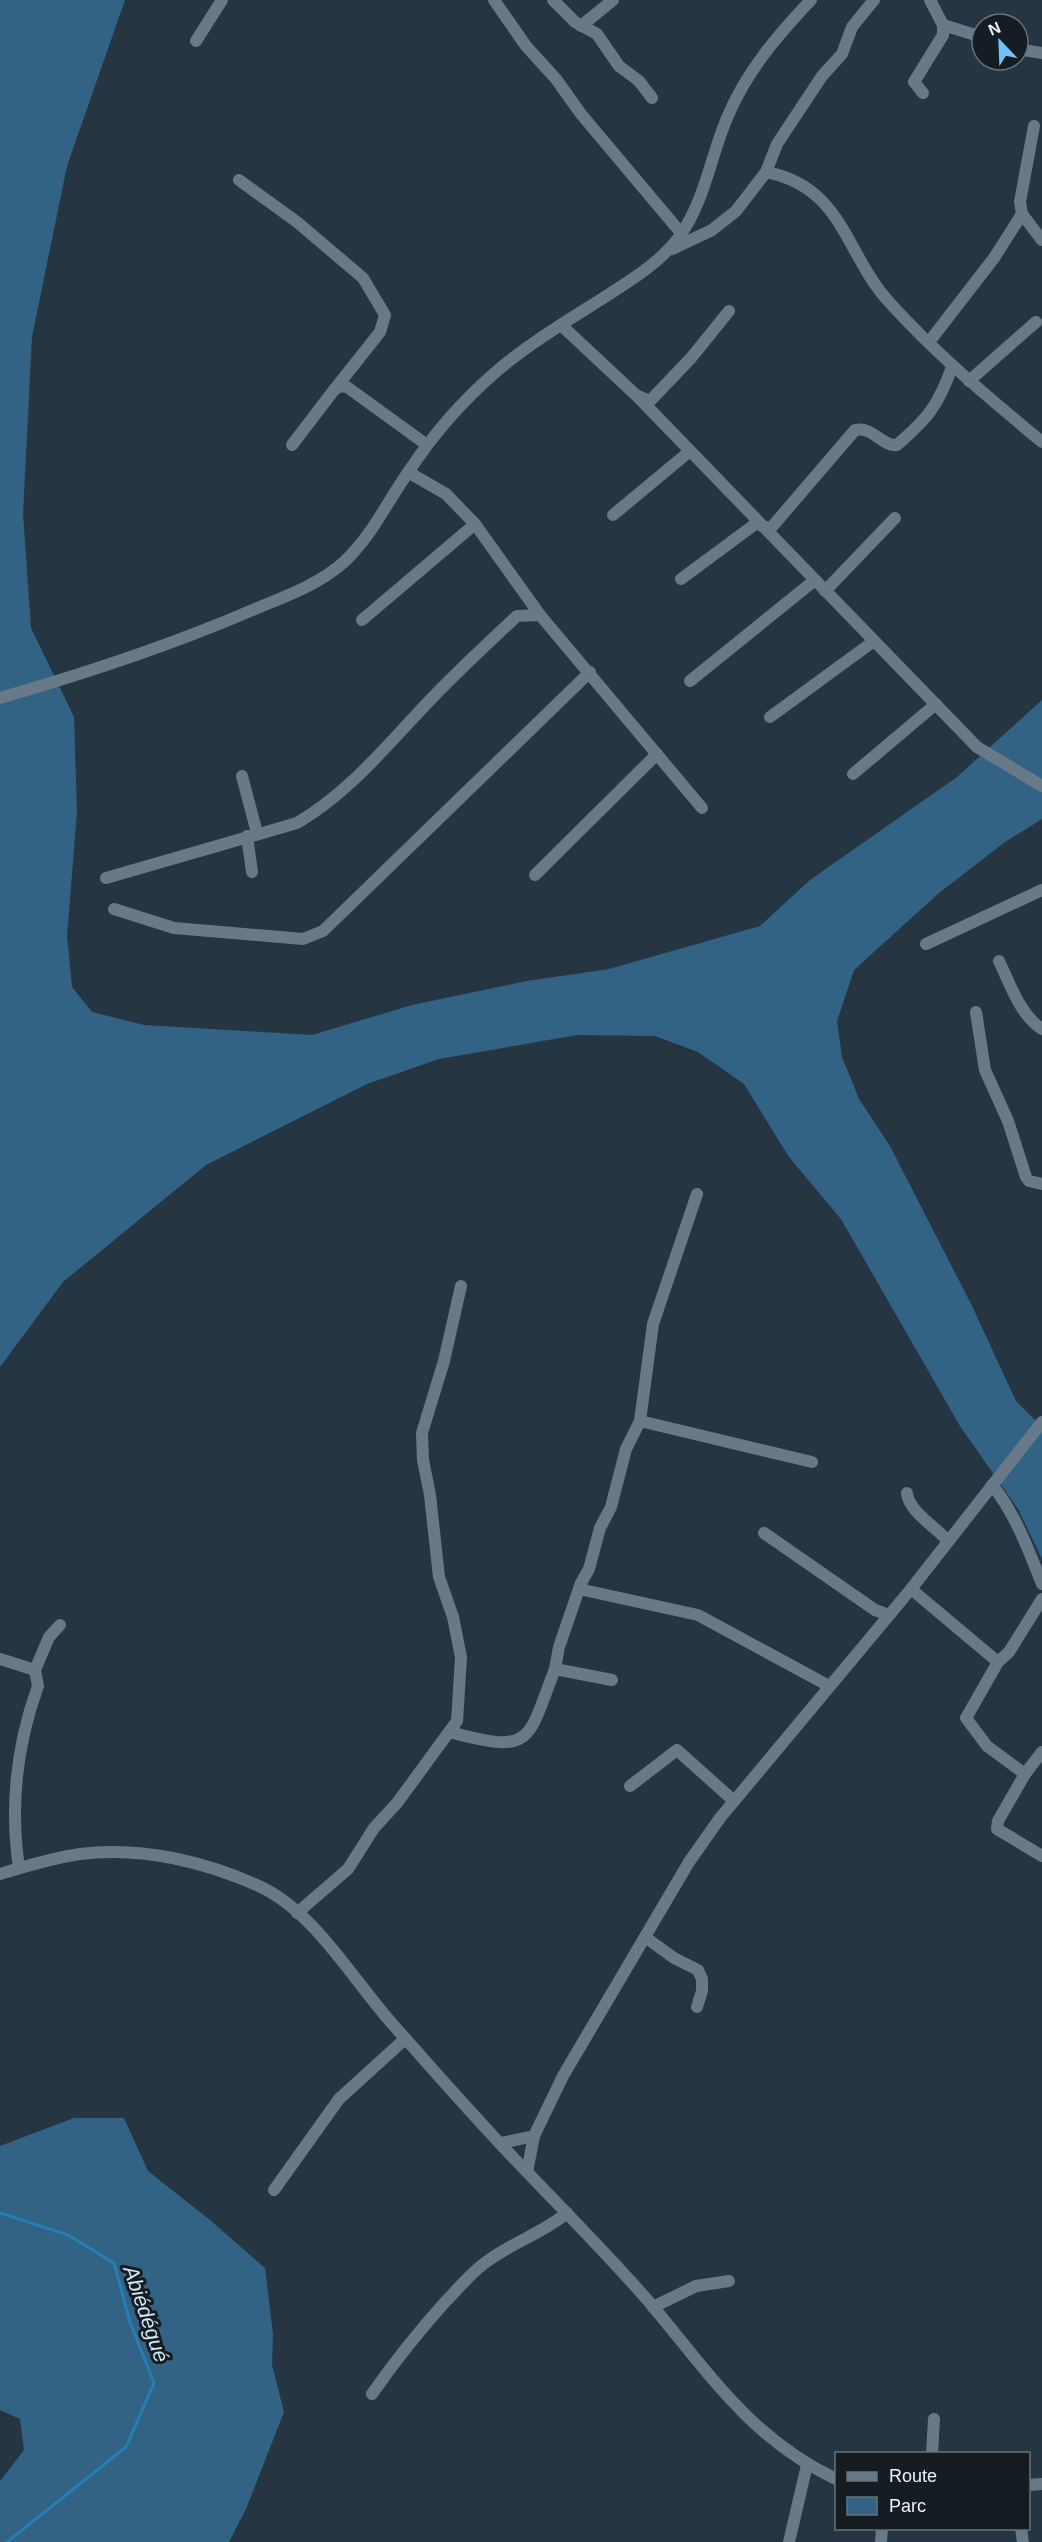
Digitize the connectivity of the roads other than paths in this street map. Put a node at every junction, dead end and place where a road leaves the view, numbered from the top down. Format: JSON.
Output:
{"nodes":[{"id":1,"x":222,"y":0,"type":"edge"},
{"id":2,"x":494,"y":0,"type":"edge"},
{"id":3,"x":552,"y":0,"type":"edge"},
{"id":4,"x":614,"y":0,"type":"edge"},
{"id":5,"x":811,"y":0,"type":"edge"},
{"id":6,"x":874,"y":0,"type":"edge"},
{"id":7,"x":930,"y":0,"type":"edge"},
{"id":8,"x":943,"y":25,"type":"junction"},
{"id":9,"x":581,"y":26,"type":"junction"},
{"id":10,"x":970,"y":33,"type":"edge"},
{"id":11,"x":196,"y":41,"type":"dead end"},
{"id":12,"x":922,"y":93,"type":"dead end"},
{"id":13,"x":652,"y":98,"type":"dead end"},
{"id":14,"x":1034,"y":126,"type":"dead end"},
{"id":15,"x":766,"y":172,"type":"junction"},
{"id":16,"x":239,"y":180,"type":"dead end"},
{"id":17,"x":1022,"y":214,"type":"junction"},
{"id":18,"x":681,"y":233,"type":"junction"},
{"id":19,"x":1042,"y":240,"type":"edge"},
{"id":20,"x":667,"y":252,"type":"junction"},
{"id":21,"x":729,"y":311,"type":"dead end"},
{"id":22,"x":1036,"y":322,"type":"dead end"},
{"id":23,"x":561,"y":325,"type":"junction"},
{"id":24,"x":929,"y":342,"type":"junction"},
{"id":25,"x":951,"y":367,"type":"junction"},
{"id":26,"x":969,"y":381,"type":"junction"},
{"id":27,"x":334,"y":390,"type":"junction"},
{"id":28,"x":637,"y":396,"type":"junction"},
{"id":29,"x":1042,"y":442,"type":"edge"},
{"id":30,"x":427,"y":445,"type":"junction"},
{"id":31,"x":292,"y":446,"type":"dead end"},
{"id":32,"x":690,"y":451,"type":"junction"},
{"id":33,"x":408,"y":472,"type":"junction"},
{"id":34,"x":613,"y":515,"type":"dead end"},
{"id":35,"x":895,"y":518,"type":"dead end"},
{"id":36,"x":475,"y":524,"type":"junction"},
{"id":37,"x":760,"y":524,"type":"junction"},
{"id":38,"x":681,"y":579,"type":"dead end"},
{"id":39,"x":815,"y":580,"type":"junction"},
{"id":40,"x":825,"y":591,"type":"junction"},
{"id":41,"x":540,"y":615,"type":"junction"},
{"id":42,"x":362,"y":620,"type":"dead end"},
{"id":43,"x":874,"y":641,"type":"junction"},
{"id":44,"x":590,"y":672,"type":"junction"},
{"id":45,"x":690,"y":681,"type":"dead end"},
{"id":46,"x":0,"y":698,"type":"edge"},
{"id":47,"x":936,"y":704,"type":"junction"},
{"id":48,"x":770,"y":717,"type":"dead end"},
{"id":49,"x":657,"y":754,"type":"junction"},
{"id":50,"x":853,"y":774,"type":"dead end"},
{"id":51,"x":242,"y":776,"type":"dead end"},
{"id":52,"x":1042,"y":786,"type":"edge"},
{"id":53,"x":702,"y":808,"type":"dead end"},
{"id":54,"x":252,"y":835,"type":"junction"},
{"id":55,"x":252,"y":872,"type":"dead end"},
{"id":56,"x":535,"y":875,"type":"dead end"},
{"id":57,"x":106,"y":878,"type":"dead end"},
{"id":58,"x":1042,"y":891,"type":"edge"},
{"id":59,"x":114,"y":909,"type":"dead end"},
{"id":60,"x":926,"y":944,"type":"dead end"},
{"id":61,"x":999,"y":961,"type":"dead end"},
{"id":62,"x":976,"y":1012,"type":"dead end"},
{"id":63,"x":1042,"y":1029,"type":"edge"},
{"id":64,"x":1042,"y":1184,"type":"edge"},
{"id":65,"x":697,"y":1194,"type":"dead end"},
{"id":66,"x":460,"y":1286,"type":"dead end"},
{"id":67,"x":640,"y":1421,"type":"junction"},
{"id":68,"x":1042,"y":1422,"type":"edge"},
{"id":69,"x":812,"y":1462,"type":"dead end"},
{"id":70,"x":992,"y":1485,"type":"junction"},
{"id":71,"x":907,"y":1493,"type":"dead end"},
{"id":72,"x":764,"y":1533,"type":"dead end"},
{"id":73,"x":948,"y":1541,"type":"junction"},
{"id":74,"x":1042,"y":1584,"type":"edge"},
{"id":75,"x":579,"y":1588,"type":"junction"},
{"id":76,"x":911,"y":1588,"type":"junction"},
{"id":77,"x":1042,"y":1599,"type":"edge"},
{"id":78,"x":889,"y":1615,"type":"junction"},
{"id":79,"x":60,"y":1624,"type":"dead end"},
{"id":80,"x":0,"y":1659,"type":"edge"},
{"id":81,"x":998,"y":1662,"type":"junction"},
{"id":82,"x":555,"y":1669,"type":"junction"},
{"id":83,"x":35,"y":1670,"type":"junction"},
{"id":84,"x":612,"y":1680,"type":"dead end"},
{"id":85,"x":829,"y":1686,"type":"junction"},
{"id":86,"x":450,"y":1732,"type":"junction"},
{"id":87,"x":1042,"y":1752,"type":"edge"},
{"id":88,"x":1025,"y":1773,"type":"junction"},
{"id":89,"x":630,"y":1786,"type":"dead end"},
{"id":90,"x":734,"y":1802,"type":"junction"},
{"id":91,"x":1042,"y":1856,"type":"edge"},
{"id":92,"x":19,"y":1868,"type":"junction"},
{"id":93,"x":0,"y":1874,"type":"edge"},
{"id":94,"x":297,"y":1912,"type":"junction"},
{"id":95,"x":645,"y":1936,"type":"junction"},
{"id":96,"x":697,"y":2007,"type":"dead end"},
{"id":97,"x":405,"y":2039,"type":"junction"},
{"id":98,"x":534,"y":2136,"type":"junction"},
{"id":99,"x":501,"y":2143,"type":"junction"},
{"id":100,"x":527,"y":2172,"type":"junction"},
{"id":101,"x":273,"y":2190,"type":"dead end"},
{"id":102,"x":567,"y":2213,"type":"junction"},
{"id":103,"x":729,"y":2281,"type":"dead end"},
{"id":104,"x":653,"y":2307,"type":"junction"},
{"id":105,"x":372,"y":2394,"type":"dead end"},
{"id":106,"x":934,"y":2419,"type":"dead end"},
{"id":107,"x":932,"y":2452,"type":"edge"},
{"id":108,"x":807,"y":2465,"type":"junction"},
{"id":109,"x":835,"y":2478,"type":"edge"},
{"id":110,"x":789,"y":2542,"type":"edge"}],
"edges":[{"from":1,"to":11,"type":"street"},
{"from":2,"to":18,"type":"street"},
{"from":3,"to":9,"type":"street"},
{"from":4,"to":9,"type":"street"},
{"from":5,"to":18,"type":"street"},
{"from":6,"to":15,"type":"street"},
{"from":7,"to":8,"type":"street"},
{"from":8,"to":10,"type":"street"},
{"from":8,"to":12,"type":"street"},
{"from":9,"to":13,"type":"street"},
{"from":14,"to":17,"type":"street"},
{"from":15,"to":20,"type":"street"},
{"from":15,"to":24,"type":"street"},
{"from":16,"to":27,"type":"street"},
{"from":17,"to":19,"type":"street"},
{"from":17,"to":24,"type":"street"},
{"from":18,"to":20,"type":"street"},
{"from":20,"to":23,"type":"street"},
{"from":21,"to":28,"type":"street"},
{"from":22,"to":26,"type":"street"},
{"from":23,"to":28,"type":"street"},
{"from":23,"to":30,"type":"street"},
{"from":24,"to":25,"type":"street"},
{"from":25,"to":26,"type":"street"},
{"from":25,"to":37,"type":"street"},
{"from":26,"to":29,"type":"street"},
{"from":27,"to":30,"type":"street"},
{"from":27,"to":31,"type":"street"},
{"from":28,"to":32,"type":"street"},
{"from":30,"to":33,"type":"street"},
{"from":32,"to":34,"type":"street"},
{"from":32,"to":37,"type":"street"},
{"from":33,"to":36,"type":"street"},
{"from":33,"to":46,"type":"street"},
{"from":35,"to":40,"type":"street"},
{"from":36,"to":41,"type":"street"},
{"from":36,"to":42,"type":"street"},
{"from":37,"to":38,"type":"street"},
{"from":37,"to":39,"type":"street"},
{"from":39,"to":40,"type":"street"},
{"from":39,"to":45,"type":"street"},
{"from":40,"to":43,"type":"street"},
{"from":41,"to":44,"type":"street"},
{"from":41,"to":54,"type":"street"},
{"from":43,"to":47,"type":"street"},
{"from":43,"to":48,"type":"street"},
{"from":44,"to":49,"type":"street"},
{"from":44,"to":59,"type":"street"},
{"from":47,"to":50,"type":"street"},
{"from":47,"to":52,"type":"street"},
{"from":49,"to":53,"type":"street"},
{"from":49,"to":56,"type":"street"},
{"from":51,"to":54,"type":"street"},
{"from":54,"to":55,"type":"street"},
{"from":54,"to":57,"type":"street"},
{"from":58,"to":60,"type":"street"},
{"from":61,"to":63,"type":"street"},
{"from":62,"to":64,"type":"street"},
{"from":65,"to":67,"type":"street"},
{"from":66,"to":86,"type":"street"},
{"from":67,"to":69,"type":"street"},
{"from":67,"to":75,"type":"street"},
{"from":68,"to":70,"type":"street"},
{"from":70,"to":73,"type":"street"},
{"from":70,"to":74,"type":"street"},
{"from":71,"to":73,"type":"street"},
{"from":72,"to":78,"type":"street"},
{"from":73,"to":76,"type":"street"},
{"from":75,"to":82,"type":"street"},
{"from":75,"to":85,"type":"street"},
{"from":76,"to":78,"type":"street"},
{"from":76,"to":81,"type":"street"},
{"from":77,"to":81,"type":"street"},
{"from":78,"to":85,"type":"street"},
{"from":79,"to":83,"type":"street"},
{"from":80,"to":83,"type":"street"},
{"from":81,"to":88,"type":"street"},
{"from":82,"to":84,"type":"street"},
{"from":82,"to":86,"type":"street"},
{"from":83,"to":92,"type":"street"},
{"from":85,"to":90,"type":"street"},
{"from":86,"to":94,"type":"street"},
{"from":87,"to":88,"type":"street"},
{"from":88,"to":91,"type":"street"},
{"from":89,"to":90,"type":"street"},
{"from":90,"to":95,"type":"street"},
{"from":92,"to":93,"type":"street"},
{"from":92,"to":94,"type":"street"},
{"from":94,"to":97,"type":"street"},
{"from":95,"to":96,"type":"street"},
{"from":95,"to":98,"type":"street"},
{"from":97,"to":99,"type":"street"},
{"from":97,"to":101,"type":"street"},
{"from":98,"to":99,"type":"street"},
{"from":98,"to":100,"type":"street"},
{"from":99,"to":100,"type":"street"},
{"from":100,"to":102,"type":"street"},
{"from":102,"to":104,"type":"street"},
{"from":102,"to":105,"type":"street"},
{"from":103,"to":104,"type":"street"},
{"from":104,"to":108,"type":"street"},
{"from":106,"to":107,"type":"street"},
{"from":108,"to":109,"type":"street"},
{"from":108,"to":110,"type":"street"}]}
